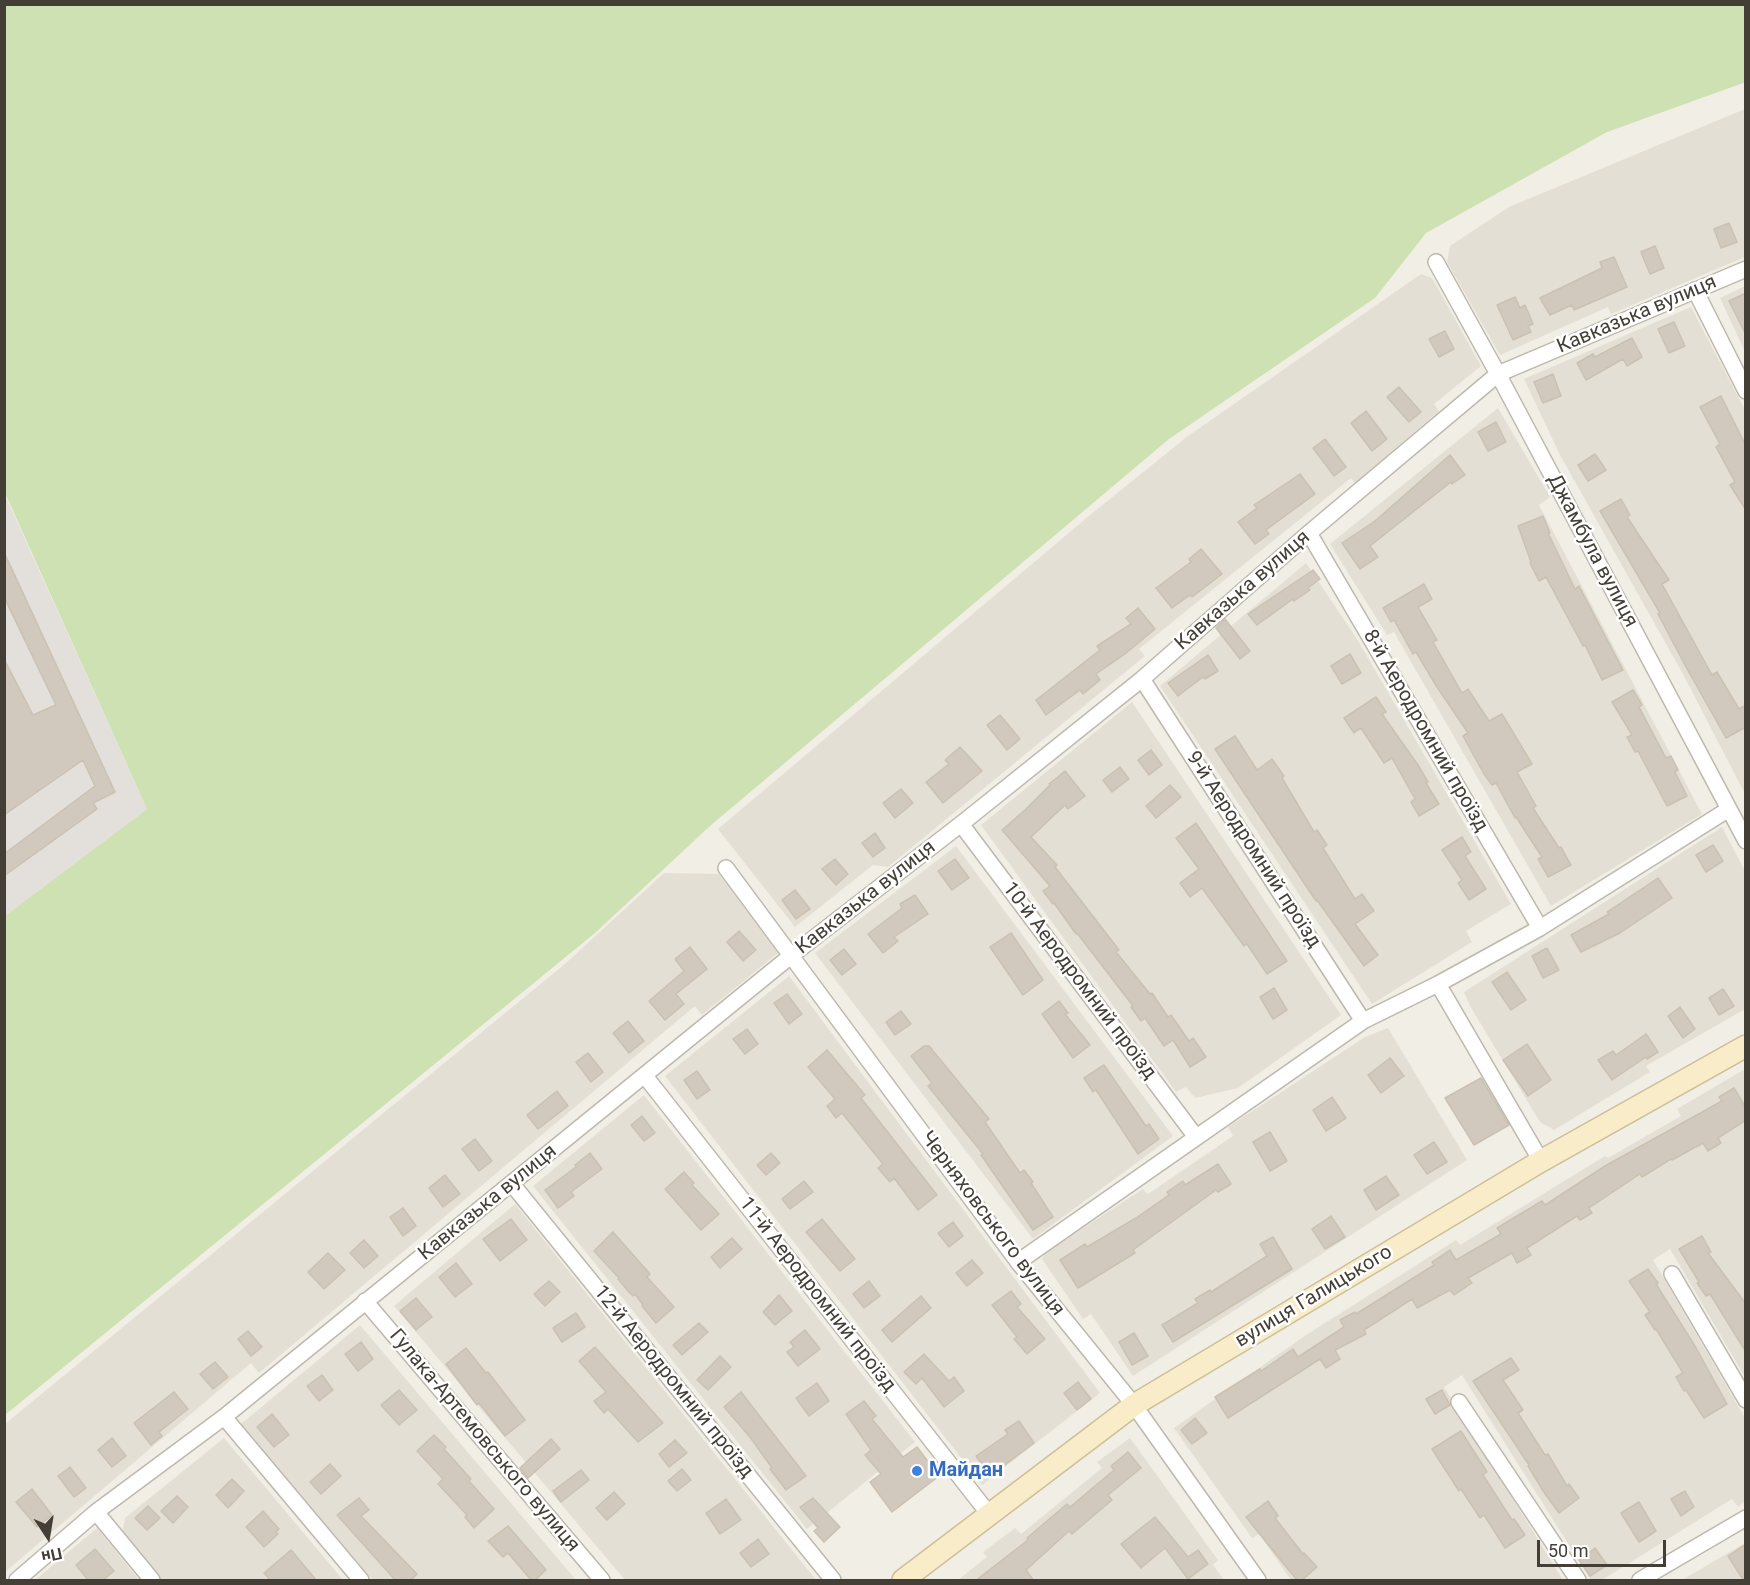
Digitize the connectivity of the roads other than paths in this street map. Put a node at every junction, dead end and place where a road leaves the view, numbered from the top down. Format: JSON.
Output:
{"nodes":[{"id":1,"x":1436,"y":262,"type":"dead end"},
{"id":2,"x":1746,"y":269,"type":"edge"},
{"id":3,"x":1695,"y":290,"type":"junction"},
{"id":4,"x":1498,"y":374,"type":"junction"},
{"id":5,"x":1746,"y":391,"type":"edge"},
{"id":6,"x":1309,"y":533,"type":"junction"},
{"id":7,"x":1142,"y":679,"type":"junction"},
{"id":8,"x":1729,"y":809,"type":"junction"},
{"id":9,"x":961,"y":825,"type":"junction"},
{"id":10,"x":1746,"y":841,"type":"edge"},
{"id":11,"x":726,"y":868,"type":"dead end"},
{"id":12,"x":1540,"y":928,"type":"junction"},
{"id":13,"x":792,"y":955,"type":"junction"},
{"id":14,"x":1438,"y":984,"type":"junction"},
{"id":15,"x":1363,"y":1021,"type":"junction"},
{"id":16,"x":1746,"y":1046,"type":"edge"},
{"id":17,"x":645,"y":1076,"type":"junction"},
{"id":18,"x":1196,"y":1137,"type":"junction"},
{"id":19,"x":1542,"y":1161,"type":"junction"},
{"id":20,"x":512,"y":1184,"type":"junction"},
{"id":21,"x":1018,"y":1262,"type":"junction"},
{"id":22,"x":1672,"y":1274,"type":"dead end"},
{"id":23,"x":365,"y":1301,"type":"junction"},
{"id":24,"x":1746,"y":1400,"type":"edge"},
{"id":25,"x":1459,"y":1402,"type":"dead end"},
{"id":26,"x":1134,"y":1405,"type":"junction"},
{"id":27,"x":224,"y":1417,"type":"junction"},
{"id":28,"x":96,"y":1512,"type":"junction"},
{"id":29,"x":989,"y":1514,"type":"junction"},
{"id":30,"x":1746,"y":1518,"type":"edge"},
{"id":31,"x":17,"y":1581,"type":"edge"},
{"id":32,"x":152,"y":1581,"type":"edge"},
{"id":33,"x":361,"y":1581,"type":"edge"},
{"id":34,"x":602,"y":1581,"type":"edge"},
{"id":35,"x":833,"y":1581,"type":"edge"},
{"id":36,"x":903,"y":1581,"type":"edge"},
{"id":37,"x":1258,"y":1581,"type":"edge"},
{"id":38,"x":1578,"y":1581,"type":"edge"},
{"id":39,"x":1640,"y":1581,"type":"edge"}],
"edges":[{"from":1,"to":4,"type":"street","name":"Джамбула вулиця"},
{"from":2,"to":3,"type":"street","name":"Кавказька вулиця"},
{"from":3,"to":4,"type":"street","name":"Кавказька вулиця"},
{"from":3,"to":5,"type":"street"},
{"from":4,"to":6,"type":"street","name":"Кавказька вулиця"},
{"from":4,"to":8,"type":"street","name":"Джамбула вулиця"},
{"from":6,"to":7,"type":"street","name":"Кавказька вулиця"},
{"from":6,"to":12,"type":"street","name":"8-й Аеродромний проїзд"},
{"from":7,"to":9,"type":"street","name":"Кавказька вулиця"},
{"from":7,"to":15,"type":"street","name":"9-й Аеродромний проїзд"},
{"from":8,"to":10,"type":"street","name":"Джамбула вулиця"},
{"from":8,"to":12,"type":"street"},
{"from":9,"to":13,"type":"street","name":"Кавказька вулиця"},
{"from":9,"to":18,"type":"street","name":"10-й Аеродромний проїзд"},
{"from":11,"to":13,"type":"street","name":"Черняховського вулиця"},
{"from":12,"to":14,"type":"street"},
{"from":13,"to":17,"type":"street","name":"Кавказька вулиця"},
{"from":13,"to":21,"type":"street","name":"Черняховського вулиця"},
{"from":14,"to":15,"type":"street"},
{"from":14,"to":19,"type":"street"},
{"from":15,"to":18,"type":"street"},
{"from":16,"to":19,"type":"street","name":"вулиця Галицького"},
{"from":17,"to":20,"type":"street","name":"Кавказька вулиця"},
{"from":17,"to":29,"type":"street","name":"11-й Аеродромний проїзд"},
{"from":18,"to":21,"type":"street"},
{"from":19,"to":26,"type":"street","name":"вулиця Галицького"},
{"from":20,"to":23,"type":"street","name":"Кавказька вулиця"},
{"from":20,"to":35,"type":"street","name":"12-й Аеродромний проїзд"},
{"from":21,"to":26,"type":"street","name":"Черняховського вулиця"},
{"from":22,"to":24,"type":"street"},
{"from":23,"to":27,"type":"street","name":"Кавказька вулиця"},
{"from":23,"to":34,"type":"street","name":"Гулака-Артемовського вулиця"},
{"from":25,"to":38,"type":"street"},
{"from":26,"to":29,"type":"street","name":"вулиця Галицького"},
{"from":26,"to":37,"type":"street","name":"Черняховського вулиця"},
{"from":27,"to":28,"type":"street","name":"Кавказька вулиця"},
{"from":27,"to":33,"type":"street"},
{"from":28,"to":31,"type":"street","name":"Кавказька вулиця"},
{"from":28,"to":32,"type":"street"},
{"from":29,"to":36,"type":"street","name":"вулиця Галицького"},
{"from":30,"to":39,"type":"street"}]}
